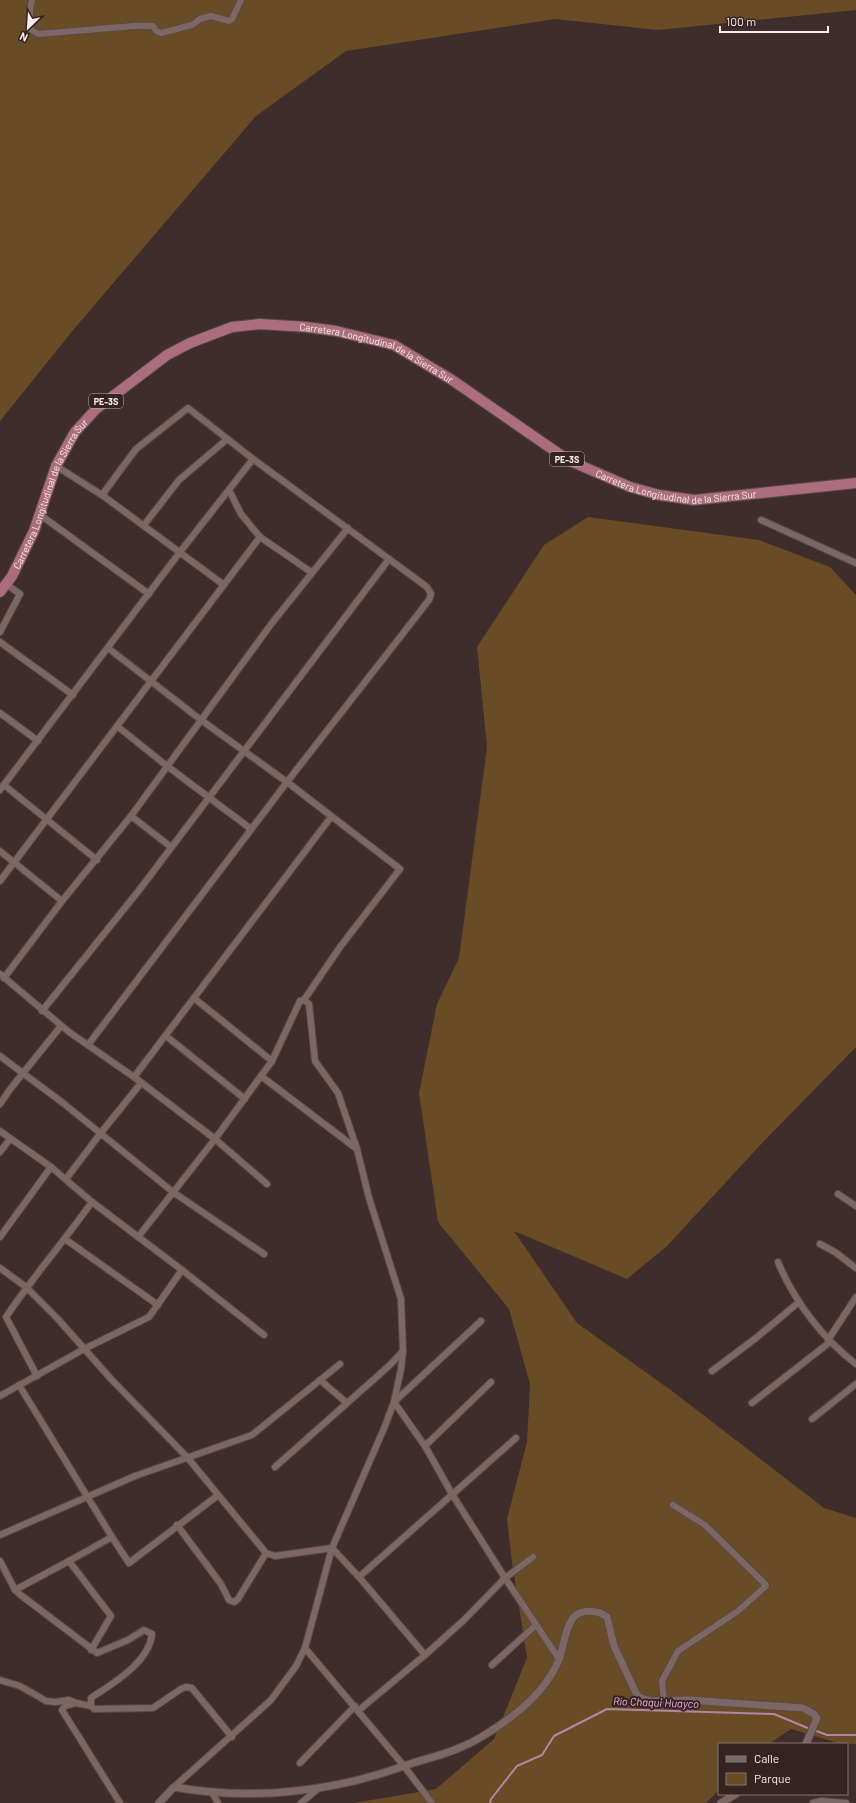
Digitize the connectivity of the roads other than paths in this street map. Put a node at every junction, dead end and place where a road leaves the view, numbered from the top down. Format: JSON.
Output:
{"nodes":[{"id":1,"x":32,"y":0,"type":"edge"},
{"id":2,"x":241,"y":0,"type":"edge"},
{"id":3,"x":226,"y":440,"type":"junction"},
{"id":4,"x":253,"y":459,"type":"junction"},
{"id":5,"x":56,"y":466,"type":"junction"},
{"id":6,"x":856,"y":484,"type":"edge"},
{"id":7,"x":229,"y":490,"type":"junction"},
{"id":8,"x":102,"y":495,"type":"junction"},
{"id":9,"x":39,"y":514,"type":"junction"},
{"id":10,"x":761,"y":520,"type":"dead end"},
{"id":11,"x":144,"y":525,"type":"junction"},
{"id":12,"x":348,"y":528,"type":"junction"},
{"id":13,"x":260,"y":537,"type":"junction"},
{"id":14,"x":180,"y":552,"type":"junction"},
{"id":15,"x":389,"y":559,"type":"junction"},
{"id":16,"x":856,"y":563,"type":"edge"},
{"id":17,"x":311,"y":572,"type":"junction"},
{"id":18,"x":224,"y":585,"type":"junction"},
{"id":19,"x":3,"y":588,"type":"edge"},
{"id":20,"x":149,"y":594,"type":"junction"},
{"id":21,"x":0,"y":632,"type":"edge"},
{"id":22,"x":0,"y":642,"type":"edge"},
{"id":23,"x":108,"y":648,"type":"junction"},
{"id":24,"x":151,"y":681,"type":"junction"},
{"id":25,"x":73,"y":695,"type":"junction"},
{"id":26,"x":0,"y":713,"type":"edge"},
{"id":27,"x":201,"y":720,"type":"junction"},
{"id":28,"x":117,"y":726,"type":"junction"},
{"id":29,"x":38,"y":741,"type":"junction"},
{"id":30,"x":244,"y":750,"type":"junction"},
{"id":31,"x":167,"y":766,"type":"junction"},
{"id":32,"x":287,"y":782,"type":"junction"},
{"id":33,"x":4,"y":785,"type":"junction"},
{"id":34,"x":0,"y":790,"type":"edge"},
{"id":35,"x":207,"y":797,"type":"junction"},
{"id":36,"x":131,"y":816,"type":"junction"},
{"id":37,"x":331,"y":817,"type":"junction"},
{"id":38,"x":47,"y":818,"type":"junction"},
{"id":39,"x":251,"y":829,"type":"junction"},
{"id":40,"x":171,"y":847,"type":"junction"},
{"id":41,"x":0,"y":851,"type":"edge"},
{"id":42,"x":97,"y":860,"type":"junction"},
{"id":43,"x":14,"y":861,"type":"junction"},
{"id":44,"x":0,"y":881,"type":"edge"},
{"id":45,"x":62,"y":901,"type":"junction"},
{"id":46,"x":2,"y":976,"type":"edge"},
{"id":47,"x":194,"y":998,"type":"junction"},
{"id":48,"x":304,"y":1000,"type":"junction"},
{"id":49,"x":42,"y":1011,"type":"junction"},
{"id":50,"x":61,"y":1026,"type":"junction"},
{"id":51,"x":166,"y":1036,"type":"junction"},
{"id":52,"x":88,"y":1045,"type":"junction"},
{"id":53,"x":0,"y":1056,"type":"edge"},
{"id":54,"x":272,"y":1061,"type":"junction"},
{"id":55,"x":23,"y":1072,"type":"junction"},
{"id":56,"x":261,"y":1076,"type":"junction"},
{"id":57,"x":134,"y":1077,"type":"junction"},
{"id":58,"x":141,"y":1083,"type":"junction"},
{"id":59,"x":245,"y":1099,"type":"junction"},
{"id":60,"x":0,"y":1104,"type":"edge"},
{"id":61,"x":0,"y":1131,"type":"edge"},
{"id":62,"x":100,"y":1134,"type":"junction"},
{"id":63,"x":10,"y":1139,"type":"junction"},
{"id":64,"x":215,"y":1139,"type":"junction"},
{"id":65,"x":357,"y":1149,"type":"junction"},
{"id":66,"x":0,"y":1152,"type":"edge"},
{"id":67,"x":51,"y":1167,"type":"junction"},
{"id":68,"x":66,"y":1179,"type":"junction"},
{"id":69,"x":267,"y":1184,"type":"dead end"},
{"id":70,"x":173,"y":1192,"type":"junction"},
{"id":71,"x":838,"y":1194,"type":"dead end"},
{"id":72,"x":92,"y":1202,"type":"junction"},
{"id":73,"x":856,"y":1206,"type":"edge"},
{"id":74,"x":0,"y":1237,"type":"edge"},
{"id":75,"x":138,"y":1237,"type":"junction"},
{"id":76,"x":66,"y":1239,"type":"junction"},
{"id":77,"x":820,"y":1244,"type":"dead end"},
{"id":78,"x":264,"y":1254,"type":"dead end"},
{"id":79,"x":778,"y":1262,"type":"dead end"},
{"id":80,"x":0,"y":1268,"type":"edge"},
{"id":81,"x":856,"y":1268,"type":"edge"},
{"id":82,"x":182,"y":1270,"type":"junction"},
{"id":83,"x":26,"y":1287,"type":"junction"},
{"id":84,"x":856,"y":1296,"type":"edge"},
{"id":85,"x":799,"y":1302,"type":"junction"},
{"id":86,"x":158,"y":1305,"type":"junction"},
{"id":87,"x":3,"y":1318,"type":"edge"},
{"id":88,"x":481,"y":1322,"type":"dead end"},
{"id":89,"x":264,"y":1335,"type":"dead end"},
{"id":90,"x":829,"y":1341,"type":"junction"},
{"id":91,"x":84,"y":1349,"type":"junction"},
{"id":92,"x":403,"y":1351,"type":"junction"},
{"id":93,"x":340,"y":1364,"type":"dead end"},
{"id":94,"x":856,"y":1364,"type":"edge"},
{"id":95,"x":712,"y":1371,"type":"dead end"},
{"id":96,"x":37,"y":1376,"type":"junction"},
{"id":97,"x":320,"y":1380,"type":"junction"},
{"id":98,"x":491,"y":1382,"type":"dead end"},
{"id":99,"x":856,"y":1384,"type":"edge"},
{"id":100,"x":20,"y":1385,"type":"junction"},
{"id":101,"x":0,"y":1396,"type":"edge"},
{"id":102,"x":394,"y":1402,"type":"junction"},
{"id":103,"x":347,"y":1403,"type":"junction"},
{"id":104,"x":752,"y":1403,"type":"dead end"},
{"id":105,"x":812,"y":1419,"type":"dead end"},
{"id":106,"x":516,"y":1438,"type":"dead end"},
{"id":107,"x":425,"y":1446,"type":"junction"},
{"id":108,"x":187,"y":1458,"type":"junction"},
{"id":109,"x":275,"y":1467,"type":"dead end"},
{"id":110,"x":452,"y":1494,"type":"junction"},
{"id":111,"x":87,"y":1496,"type":"junction"},
{"id":112,"x":217,"y":1496,"type":"junction"},
{"id":113,"x":673,"y":1505,"type":"dead end"},
{"id":114,"x":177,"y":1525,"type":"junction"},
{"id":115,"x":0,"y":1535,"type":"edge"},
{"id":116,"x":112,"y":1537,"type":"junction"},
{"id":117,"x":332,"y":1548,"type":"junction"},
{"id":118,"x":266,"y":1553,"type":"junction"},
{"id":119,"x":533,"y":1557,"type":"dead end"},
{"id":120,"x":0,"y":1561,"type":"edge"},
{"id":121,"x":69,"y":1561,"type":"junction"},
{"id":122,"x":359,"y":1577,"type":"junction"},
{"id":123,"x":506,"y":1578,"type":"junction"},
{"id":124,"x":15,"y":1590,"type":"junction"},
{"id":125,"x":536,"y":1625,"type":"junction"},
{"id":126,"x":305,"y":1648,"type":"junction"},
{"id":127,"x":91,"y":1650,"type":"junction"},
{"id":128,"x":425,"y":1655,"type":"junction"},
{"id":129,"x":559,"y":1659,"type":"junction"},
{"id":130,"x":492,"y":1665,"type":"dead end"},
{"id":131,"x":0,"y":1680,"type":"edge"},
{"id":132,"x":664,"y":1701,"type":"junction"},
{"id":133,"x":76,"y":1703,"type":"junction"},
{"id":134,"x":91,"y":1706,"type":"junction"},
{"id":135,"x":357,"y":1709,"type":"junction"},
{"id":136,"x":232,"y":1737,"type":"junction"},
{"id":137,"x":808,"y":1741,"type":"edge"},
{"id":138,"x":300,"y":1763,"type":"dead end"},
{"id":139,"x":404,"y":1766,"type":"junction"},
{"id":140,"x":174,"y":1787,"type":"junction"},
{"id":141,"x":320,"y":1787,"type":"junction"},
{"id":142,"x":212,"y":1792,"type":"junction"},
{"id":143,"x":734,"y":1795,"type":"edge"},
{"id":144,"x":722,"y":1802,"type":"edge"},
{"id":145,"x":120,"y":1803,"type":"edge"},
{"id":146,"x":159,"y":1803,"type":"edge"},
{"id":147,"x":218,"y":1803,"type":"edge"},
{"id":148,"x":301,"y":1803,"type":"edge"},
{"id":149,"x":432,"y":1803,"type":"edge"},
{"id":150,"x":813,"y":1803,"type":"edge"},
{"id":151,"x":846,"y":1803,"type":"edge"}],
"edges":[{"from":1,"to":2,"type":"street"},
{"from":3,"to":4,"type":"street"},
{"from":3,"to":8,"type":"street"},
{"from":3,"to":11,"type":"street"},
{"from":4,"to":7,"type":"street"},
{"from":4,"to":12,"type":"street"},
{"from":5,"to":6,"type":"highway","name":"Carretera Longitudinal de la Sierra Sur","number":"PE-3S"},
{"from":5,"to":8,"type":"street"},
{"from":5,"to":9,"type":"highway","name":"Carretera Longitudinal de la Sierra Sur","number":"PE-3S"},
{"from":7,"to":13,"type":"street"},
{"from":7,"to":14,"type":"street"},
{"from":8,"to":11,"type":"street"},
{"from":9,"to":19,"type":"highway","name":"Carretera Longitudinal de la Sierra Sur","number":"PE-3S"},
{"from":9,"to":20,"type":"street"},
{"from":10,"to":16,"type":"street"},
{"from":11,"to":14,"type":"street"},
{"from":12,"to":15,"type":"street"},
{"from":12,"to":17,"type":"street"},
{"from":13,"to":17,"type":"street"},
{"from":13,"to":18,"type":"street"},
{"from":14,"to":18,"type":"street"},
{"from":14,"to":20,"type":"street"},
{"from":15,"to":30,"type":"street"},
{"from":15,"to":32,"type":"street"},
{"from":17,"to":27,"type":"street"},
{"from":18,"to":24,"type":"street"},
{"from":19,"to":21,"type":"street"},
{"from":20,"to":23,"type":"street"},
{"from":22,"to":25,"type":"street"},
{"from":23,"to":24,"type":"street"},
{"from":23,"to":25,"type":"street"},
{"from":24,"to":27,"type":"street"},
{"from":24,"to":28,"type":"street"},
{"from":25,"to":29,"type":"street"},
{"from":26,"to":29,"type":"street"},
{"from":27,"to":30,"type":"street"},
{"from":27,"to":31,"type":"street"},
{"from":28,"to":31,"type":"street"},
{"from":28,"to":38,"type":"street"},
{"from":29,"to":33,"type":"street"},
{"from":30,"to":32,"type":"street"},
{"from":30,"to":35,"type":"street"},
{"from":31,"to":35,"type":"street"},
{"from":31,"to":36,"type":"street"},
{"from":32,"to":37,"type":"street"},
{"from":32,"to":39,"type":"street"},
{"from":33,"to":34,"type":"street"},
{"from":33,"to":38,"type":"street"},
{"from":35,"to":39,"type":"street"},
{"from":35,"to":40,"type":"street"},
{"from":36,"to":40,"type":"street"},
{"from":36,"to":42,"type":"street"},
{"from":37,"to":47,"type":"street"},
{"from":37,"to":48,"type":"street"},
{"from":38,"to":42,"type":"street"},
{"from":38,"to":43,"type":"street"},
{"from":39,"to":52,"type":"street"},
{"from":40,"to":49,"type":"street"},
{"from":41,"to":43,"type":"street"},
{"from":42,"to":45,"type":"street"},
{"from":43,"to":44,"type":"street"},
{"from":43,"to":45,"type":"street"},
{"from":45,"to":46,"type":"street"},
{"from":46,"to":49,"type":"street"},
{"from":47,"to":51,"type":"street"},
{"from":47,"to":54,"type":"street"},
{"from":48,"to":54,"type":"street"},
{"from":48,"to":65,"type":"street"},
{"from":49,"to":50,"type":"street"},
{"from":50,"to":52,"type":"street"},
{"from":50,"to":55,"type":"street"},
{"from":51,"to":57,"type":"street"},
{"from":51,"to":59,"type":"street"},
{"from":52,"to":57,"type":"street"},
{"from":53,"to":55,"type":"street"},
{"from":54,"to":56,"type":"street"},
{"from":55,"to":60,"type":"street"},
{"from":55,"to":62,"type":"street"},
{"from":56,"to":59,"type":"street"},
{"from":56,"to":65,"type":"street"},
{"from":57,"to":58,"type":"street"},
{"from":58,"to":62,"type":"street"},
{"from":58,"to":64,"type":"street"},
{"from":59,"to":64,"type":"street"},
{"from":61,"to":63,"type":"street"},
{"from":62,"to":68,"type":"street"},
{"from":62,"to":70,"type":"street"},
{"from":63,"to":66,"type":"street"},
{"from":63,"to":67,"type":"street"},
{"from":64,"to":69,"type":"street"},
{"from":64,"to":70,"type":"street"},
{"from":65,"to":92,"type":"street"},
{"from":67,"to":68,"type":"street"},
{"from":67,"to":74,"type":"street"},
{"from":68,"to":72,"type":"street"},
{"from":70,"to":75,"type":"street"},
{"from":70,"to":78,"type":"street"},
{"from":71,"to":73,"type":"street"},
{"from":72,"to":75,"type":"street"},
{"from":72,"to":76,"type":"street"},
{"from":75,"to":82,"type":"street"},
{"from":76,"to":83,"type":"street"},
{"from":76,"to":86,"type":"street"},
{"from":77,"to":81,"type":"street"},
{"from":79,"to":85,"type":"street"},
{"from":80,"to":83,"type":"street"},
{"from":82,"to":86,"type":"street"},
{"from":82,"to":89,"type":"street"},
{"from":83,"to":87,"type":"street"},
{"from":83,"to":91,"type":"street"},
{"from":84,"to":90,"type":"street"},
{"from":85,"to":90,"type":"street"},
{"from":85,"to":95,"type":"street"},
{"from":86,"to":91,"type":"street"},
{"from":87,"to":96,"type":"street"},
{"from":88,"to":102,"type":"street"},
{"from":90,"to":94,"type":"street"},
{"from":90,"to":104,"type":"street"},
{"from":91,"to":96,"type":"street"},
{"from":91,"to":108,"type":"street"},
{"from":92,"to":102,"type":"street"},
{"from":92,"to":103,"type":"street"},
{"from":93,"to":97,"type":"street"},
{"from":96,"to":100,"type":"street"},
{"from":97,"to":103,"type":"street"},
{"from":97,"to":108,"type":"street"},
{"from":98,"to":107,"type":"street"},
{"from":99,"to":105,"type":"street"},
{"from":100,"to":101,"type":"street"},
{"from":100,"to":111,"type":"street"},
{"from":102,"to":107,"type":"street"},
{"from":102,"to":117,"type":"street"},
{"from":103,"to":109,"type":"street"},
{"from":106,"to":110,"type":"street"},
{"from":107,"to":110,"type":"street"},
{"from":108,"to":111,"type":"street"},
{"from":108,"to":112,"type":"street"},
{"from":110,"to":122,"type":"street"},
{"from":110,"to":123,"type":"street"},
{"from":111,"to":115,"type":"street"},
{"from":111,"to":116,"type":"street"},
{"from":112,"to":114,"type":"street"},
{"from":112,"to":118,"type":"street"},
{"from":113,"to":132,"type":"street"},
{"from":114,"to":116,"type":"street"},
{"from":114,"to":118,"type":"street"},
{"from":116,"to":121,"type":"street"},
{"from":117,"to":118,"type":"street"},
{"from":117,"to":122,"type":"street"},
{"from":117,"to":126,"type":"street"},
{"from":119,"to":123,"type":"street"},
{"from":120,"to":124,"type":"street"},
{"from":121,"to":124,"type":"street"},
{"from":121,"to":127,"type":"street"},
{"from":122,"to":128,"type":"street"},
{"from":123,"to":125,"type":"street"},
{"from":123,"to":128,"type":"street"},
{"from":124,"to":127,"type":"street"},
{"from":125,"to":129,"type":"street"},
{"from":125,"to":130,"type":"street"},
{"from":126,"to":135,"type":"street"},
{"from":126,"to":136,"type":"street"},
{"from":127,"to":134,"type":"street"},
{"from":128,"to":135,"type":"street"},
{"from":129,"to":132,"type":"street"},
{"from":129,"to":139,"type":"street"},
{"from":131,"to":133,"type":"street"},
{"from":132,"to":137,"type":"street"},
{"from":133,"to":134,"type":"street"},
{"from":133,"to":145,"type":"street"},
{"from":134,"to":136,"type":"street"},
{"from":135,"to":138,"type":"street"},
{"from":135,"to":139,"type":"street"},
{"from":136,"to":140,"type":"street"},
{"from":139,"to":141,"type":"street"},
{"from":139,"to":149,"type":"street"},
{"from":140,"to":142,"type":"street"},
{"from":140,"to":146,"type":"street"},
{"from":141,"to":142,"type":"street"},
{"from":141,"to":148,"type":"street"},
{"from":142,"to":147,"type":"street"},
{"from":143,"to":144,"type":"street"},
{"from":150,"to":151,"type":"street"}]}
